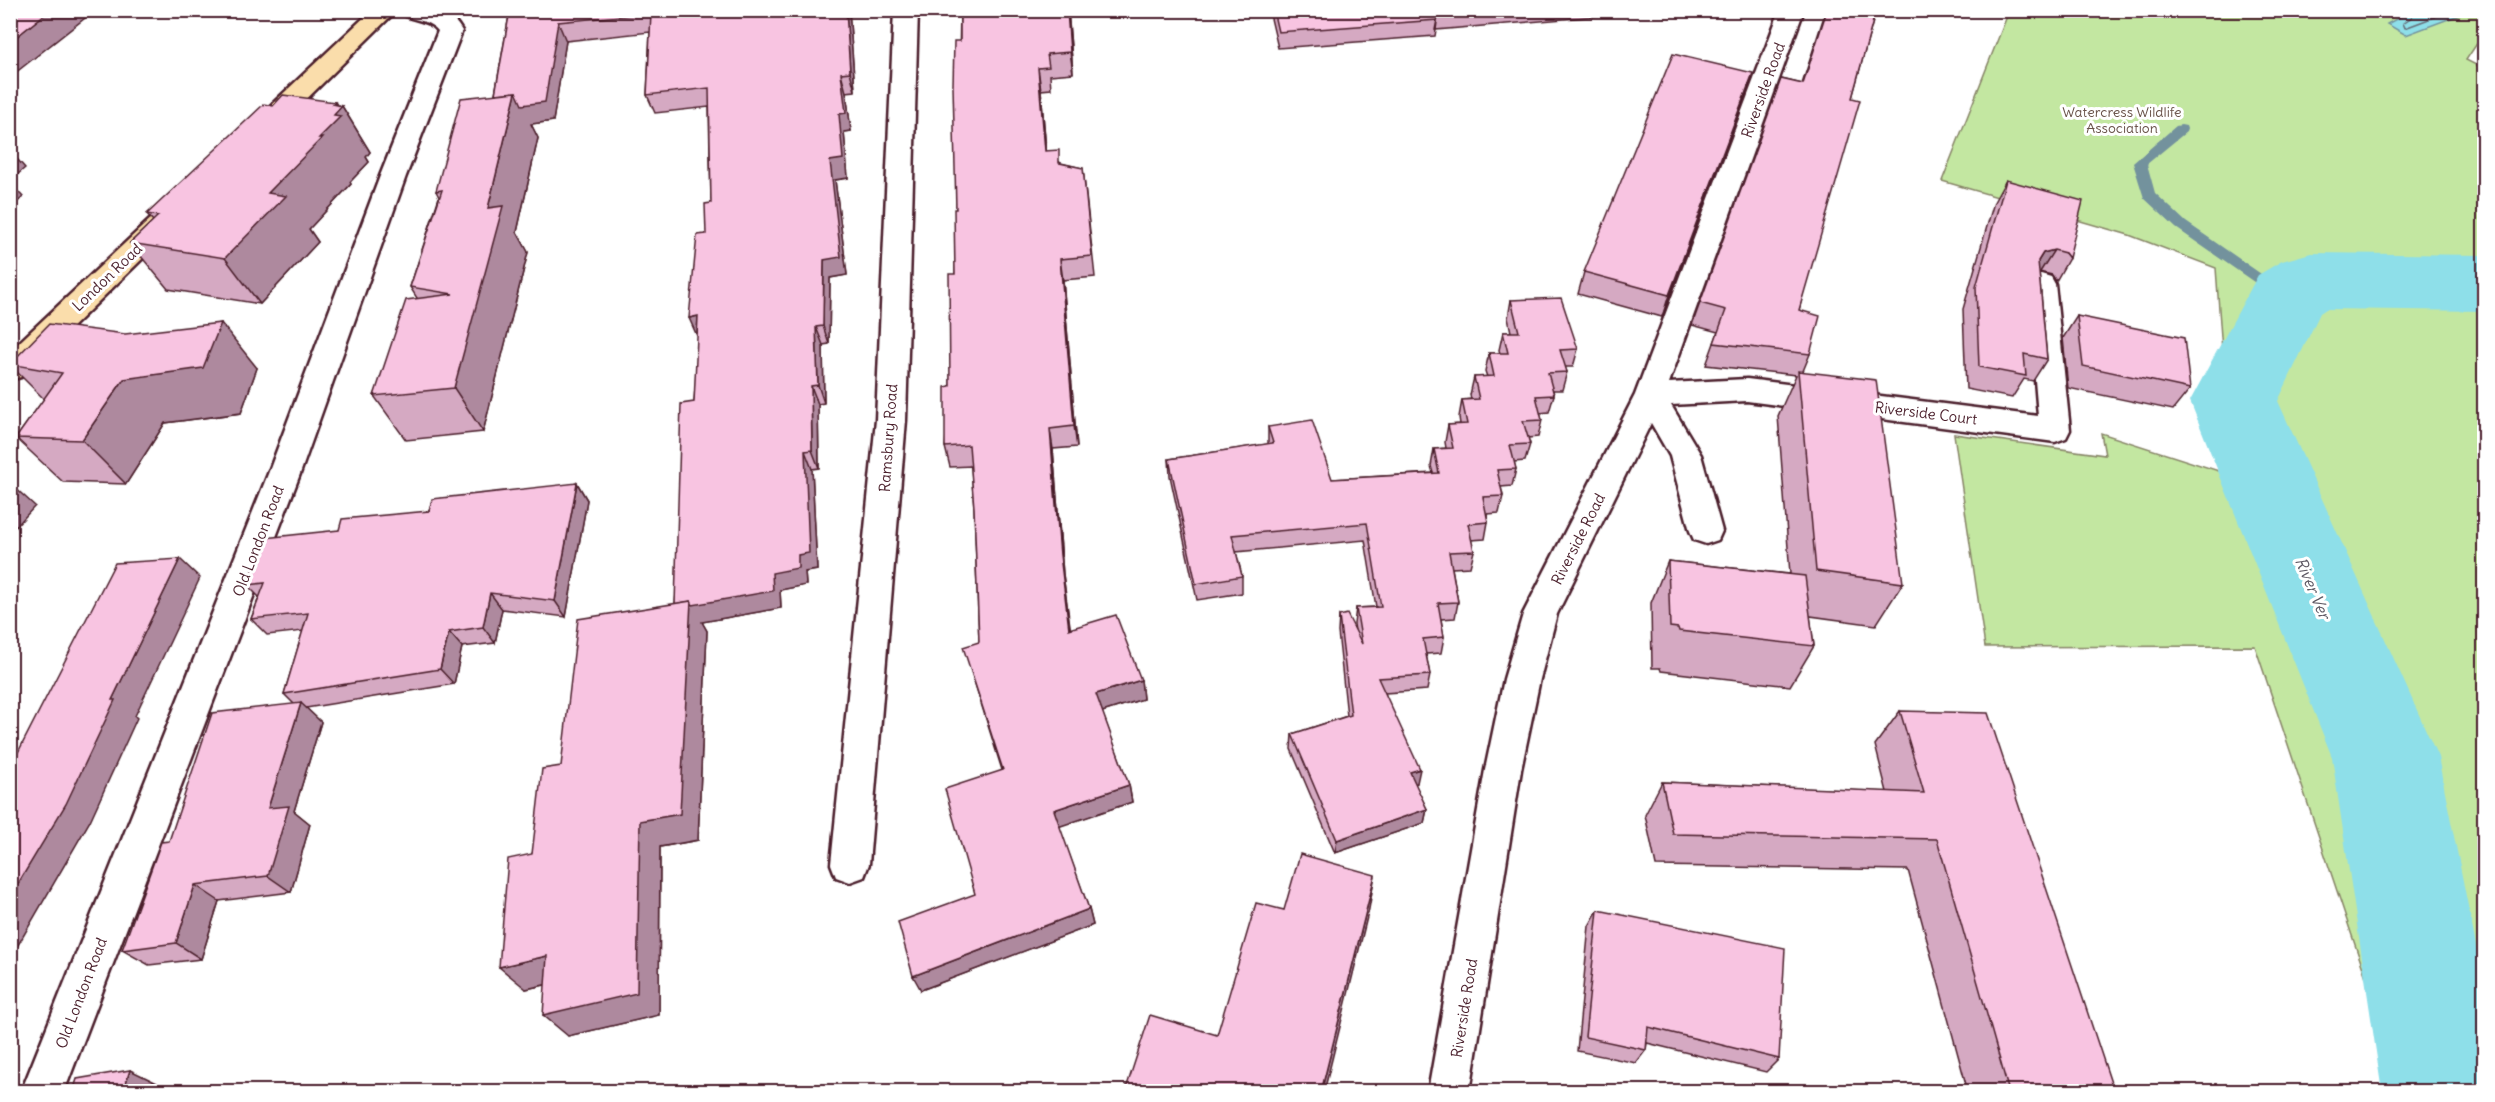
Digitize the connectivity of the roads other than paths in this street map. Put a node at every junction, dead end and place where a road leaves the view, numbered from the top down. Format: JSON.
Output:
{"nodes":[{"id":1,"x":386,"y":10,"type":"edge"},
{"id":2,"x":410,"y":10,"type":"edge"},
{"id":3,"x":906,"y":10,"type":"edge"},
{"id":4,"x":1792,"y":10,"type":"edge"},
{"id":5,"x":249,"y":141,"type":"edge"},
{"id":6,"x":181,"y":206,"type":"edge"},
{"id":7,"x":2041,"y":284,"type":"edge"},
{"id":8,"x":10,"y":369,"type":"edge"},
{"id":9,"x":1650,"y":395,"type":"junction"},
{"id":10,"x":1706,"y":531,"type":"dead end"},
{"id":11,"x":850,"y":864,"type":"dead end"},
{"id":12,"x":42,"y":1092,"type":"edge"},
{"id":13,"x":1449,"y":1092,"type":"edge"}],
"edges":[{"from":1,"to":5,"type":"main road"},
{"from":2,"to":12,"type":"street","name":"Old London Road"},
{"from":3,"to":11,"type":"street","name":"Ramsbury Road"},
{"from":4,"to":9,"type":"street","name":"Riverside Road"},
{"from":6,"to":8,"type":"main road","name":"London Road"},
{"from":7,"to":9,"type":"street","name":"Riverside Court"},
{"from":9,"to":10,"type":"street"},
{"from":9,"to":13,"type":"street","name":"Riverside Road"}]}
